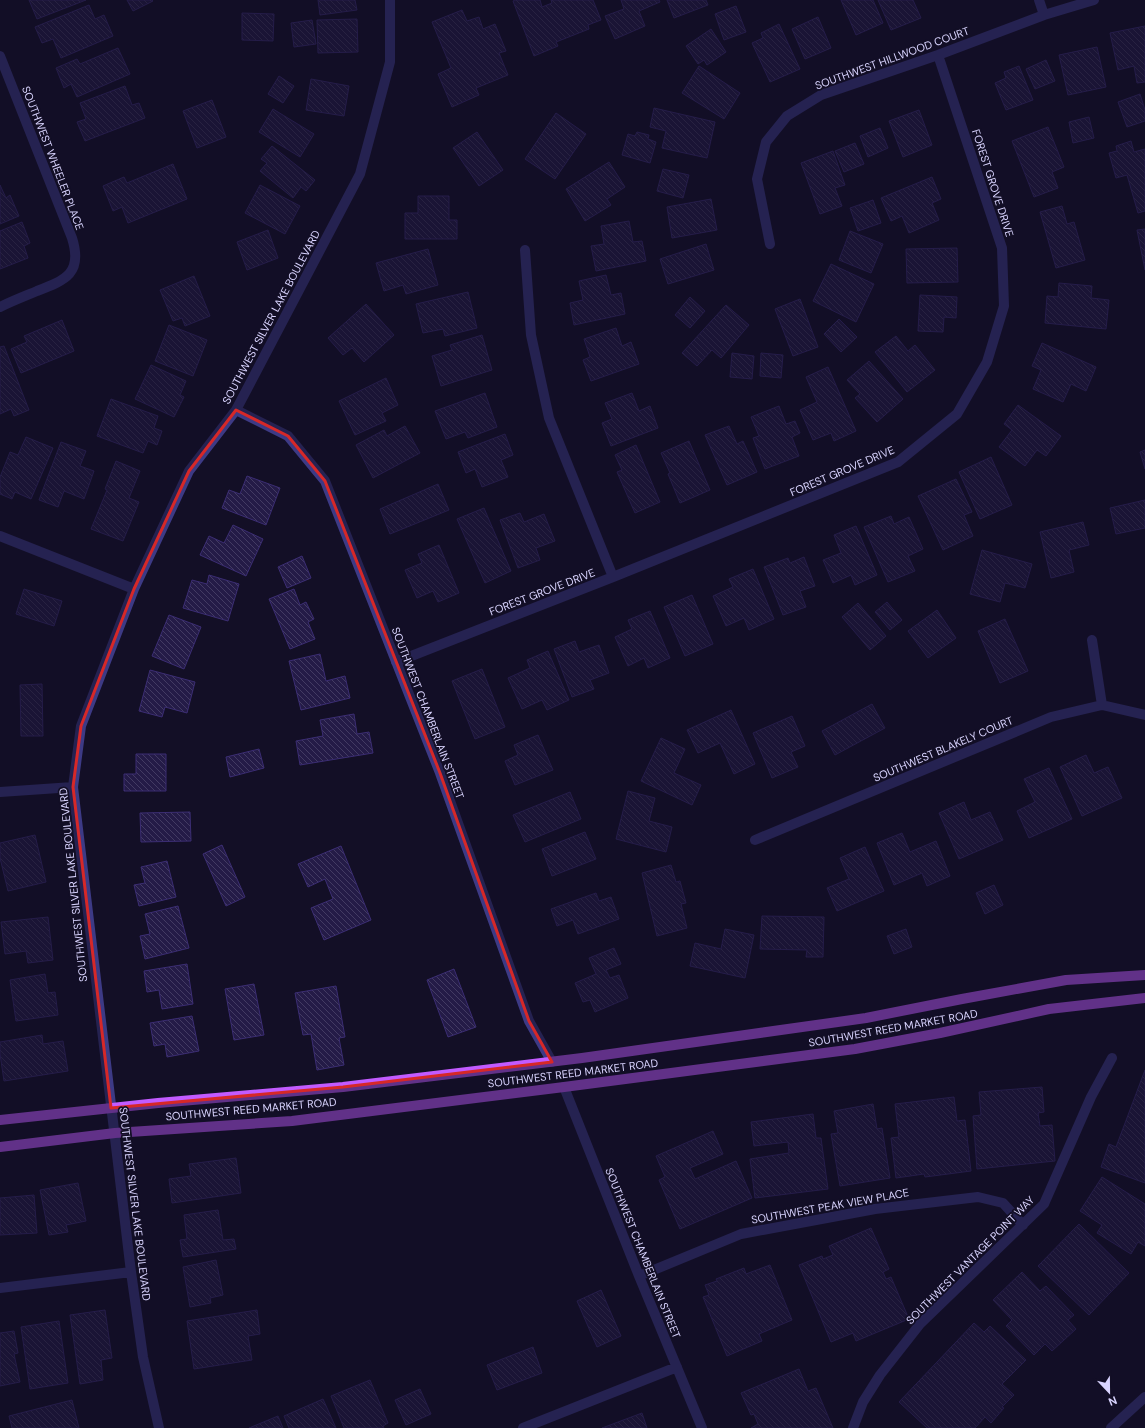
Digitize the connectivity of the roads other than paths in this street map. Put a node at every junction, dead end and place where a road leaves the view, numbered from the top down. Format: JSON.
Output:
{"nodes":[{"id":1,"x":390,"y":0,"type":"edge"},
{"id":2,"x":1039,"y":0,"type":"edge"},
{"id":3,"x":1094,"y":0,"type":"edge"},
{"id":4,"x":1044,"y":15,"type":"junction"},
{"id":5,"x":938,"y":55,"type":"junction"},
{"id":6,"x":0,"y":56,"type":"edge"},
{"id":7,"x":770,"y":244,"type":"dead end"},
{"id":8,"x":526,"y":250,"type":"dead end"},
{"id":9,"x":0,"y":307,"type":"edge"},
{"id":10,"x":236,"y":410,"type":"junction"},
{"id":11,"x":0,"y":536,"type":"edge"},
{"id":12,"x":613,"y":577,"type":"junction"},
{"id":13,"x":134,"y":589,"type":"junction"},
{"id":14,"x":1092,"y":640,"type":"dead end"},
{"id":15,"x":396,"y":662,"type":"junction"},
{"id":16,"x":1102,"y":705,"type":"junction"},
{"id":17,"x":1145,"y":715,"type":"edge"},
{"id":18,"x":73,"y":788,"type":"junction"},
{"id":19,"x":0,"y":792,"type":"edge"},
{"id":20,"x":755,"y":840,"type":"dead end"},
{"id":21,"x":1145,"y":975,"type":"edge"},
{"id":22,"x":1145,"y":998,"type":"edge"},
{"id":23,"x":1112,"y":1058,"type":"dead end"},
{"id":24,"x":552,"y":1062,"type":"junction"},
{"id":25,"x":564,"y":1087,"type":"junction"},
{"id":26,"x":111,"y":1108,"type":"junction"},
{"id":27,"x":0,"y":1120,"type":"edge"},
{"id":28,"x":115,"y":1133,"type":"junction"},
{"id":29,"x":0,"y":1147,"type":"edge"},
{"id":30,"x":1023,"y":1224,"type":"junction"},
{"id":31,"x":131,"y":1272,"type":"junction"},
{"id":32,"x":639,"y":1276,"type":"junction"},
{"id":33,"x":0,"y":1288,"type":"edge"},
{"id":34,"x":677,"y":1367,"type":"junction"},
{"id":35,"x":1145,"y":1397,"type":"edge"},
{"id":36,"x":159,"y":1428,"type":"edge"},
{"id":37,"x":523,"y":1428,"type":"edge"},
{"id":38,"x":702,"y":1428,"type":"edge"},
{"id":39,"x":854,"y":1428,"type":"edge"},
{"id":40,"x":1111,"y":1428,"type":"edge"}],
"edges":[{"from":1,"to":10,"type":"street","name":"SOUTHWEST SILVER LAKE BOULEVARD"},
{"from":2,"to":4,"type":"street"},
{"from":3,"to":4,"type":"street","name":"SOUTHWEST HILLWOOD COURT"},
{"from":4,"to":5,"type":"street","name":"SOUTHWEST HILLWOOD COURT"},
{"from":5,"to":7,"type":"street","name":"SOUTHWEST HILLWOOD COURT"},
{"from":5,"to":12,"type":"street","name":"FOREST GROVE DRIVE"},
{"from":6,"to":9,"type":"street","name":"SOUTHWEST WHEELER PLACE"},
{"from":8,"to":12,"type":"street"},
{"from":10,"to":13,"type":"street","name":"SOUTHWEST SILVER LAKE BOULEVARD"},
{"from":10,"to":15,"type":"street","name":"SOUTHWEST CHAMBERLAIN STREET"},
{"from":11,"to":13,"type":"street"},
{"from":12,"to":15,"type":"street","name":"FOREST GROVE DRIVE"},
{"from":13,"to":18,"type":"street","name":"SOUTHWEST SILVER LAKE BOULEVARD"},
{"from":14,"to":16,"type":"street"},
{"from":15,"to":24,"type":"street","name":"SOUTHWEST CHAMBERLAIN STREET"},
{"from":16,"to":17,"type":"street","name":"SOUTHWEST BLAKELY COURT"},
{"from":16,"to":20,"type":"street","name":"SOUTHWEST BLAKELY COURT"},
{"from":18,"to":19,"type":"street"},
{"from":18,"to":26,"type":"street","name":"SOUTHWEST SILVER LAKE BOULEVARD"},
{"from":21,"to":24,"type":"main road","name":"SOUTHWEST REED MARKET ROAD"},
{"from":22,"to":25,"type":"main road","name":"SOUTHWEST REED MARKET ROAD"},
{"from":23,"to":30,"type":"street","name":"SOUTHWEST VANTAGE POINT WAY"},
{"from":24,"to":26,"type":"main road","name":"SOUTHWEST REED MARKET ROAD"},
{"from":25,"to":28,"type":"main road","name":"SOUTHWEST REED MARKET ROAD"},
{"from":25,"to":32,"type":"street","name":"SOUTHWEST CHAMBERLAIN STREET"},
{"from":26,"to":27,"type":"main road","name":"SOUTHWEST REED MARKET ROAD"},
{"from":26,"to":28,"type":"street","name":"SOUTHWEST SILVER LAKE BOULEVARD"},
{"from":28,"to":29,"type":"main road","name":"SOUTHWEST REED MARKET ROAD"},
{"from":28,"to":31,"type":"street","name":"SOUTHWEST SILVER LAKE BOULEVARD"},
{"from":30,"to":32,"type":"street","name":"SOUTHWEST PEAK VIEW PLACE"},
{"from":30,"to":39,"type":"street","name":"SOUTHWEST VANTAGE POINT WAY"},
{"from":31,"to":33,"type":"street"},
{"from":31,"to":36,"type":"street","name":"SOUTHWEST SILVER LAKE BOULEVARD"},
{"from":32,"to":34,"type":"street","name":"SOUTHWEST CHAMBERLAIN STREET"},
{"from":34,"to":37,"type":"street"},
{"from":34,"to":38,"type":"street","name":"SOUTHWEST CHAMBERLAIN STREET"},
{"from":35,"to":40,"type":"street"}]}
